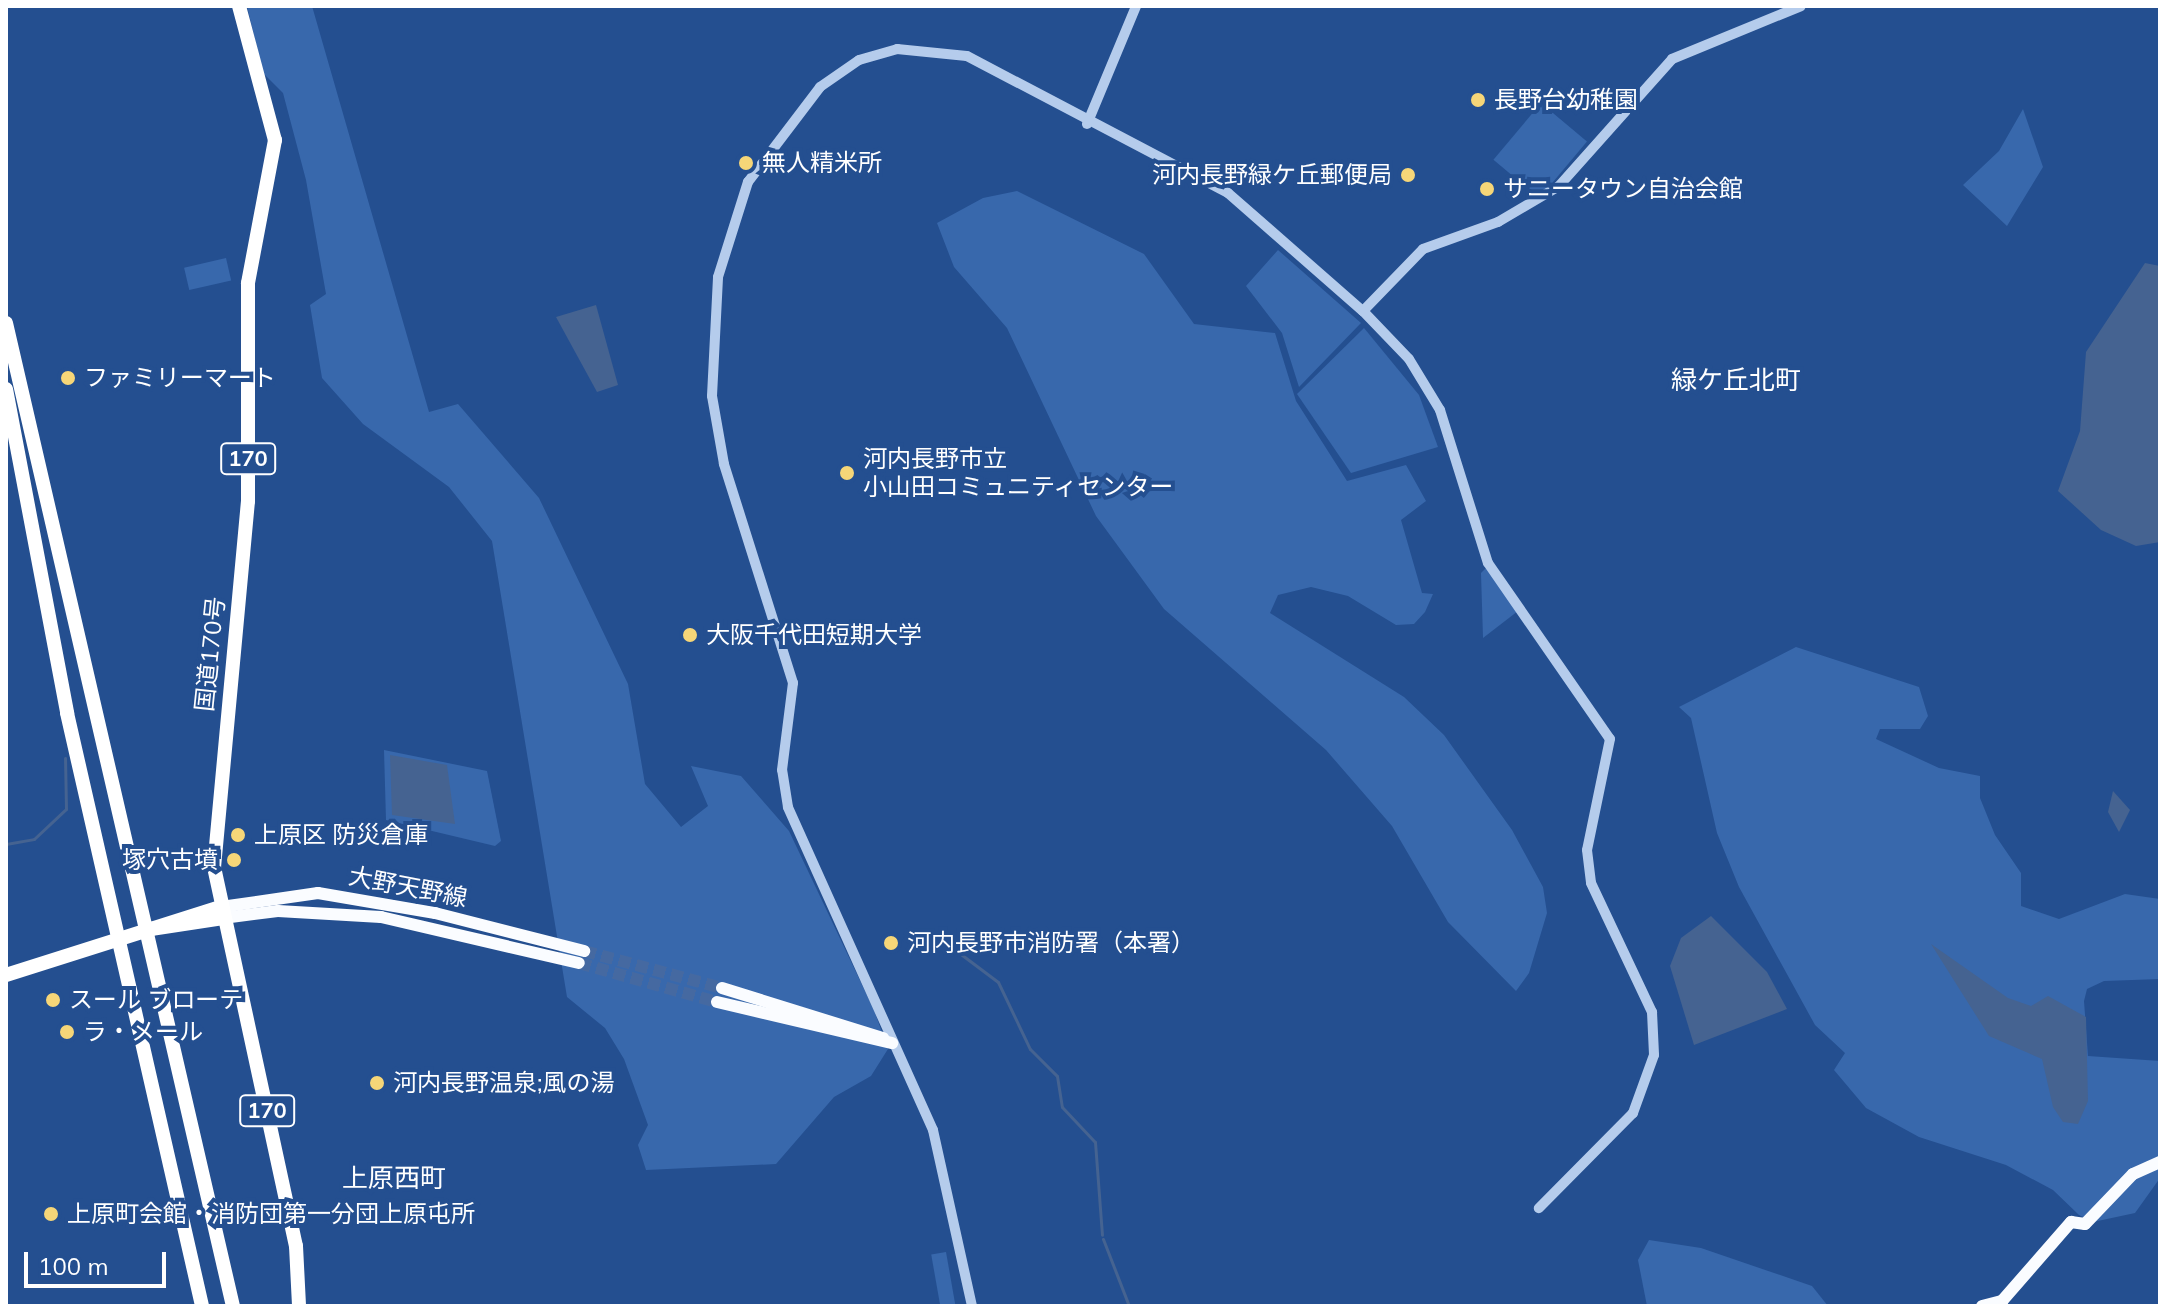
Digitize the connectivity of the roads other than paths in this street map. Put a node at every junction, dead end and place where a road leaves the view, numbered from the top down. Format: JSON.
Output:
{"nodes":[{"id":1,"x":239,"y":6,"type":"edge"},
{"id":2,"x":1136,"y":6,"type":"edge"},
{"id":3,"x":1801,"y":6,"type":"edge"},
{"id":4,"x":1087,"y":124,"type":"junction"},
{"id":5,"x":1363,"y":311,"type":"junction"},
{"id":6,"x":6,"y":323,"type":"edge"},
{"id":7,"x":6,"y":389,"type":"edge"},
{"id":8,"x":222,"y":912,"type":"junction"},
{"id":9,"x":151,"y":929,"type":"junction"},
{"id":10,"x":120,"y":939,"type":"junction"},
{"id":11,"x":6,"y":975,"type":"edge"},
{"id":12,"x":722,"y":988,"type":"tunnel mouth"},
{"id":13,"x":717,"y":1002,"type":"tunnel mouth"},
{"id":14,"x":892,"y":1043,"type":"junction"},
{"id":15,"x":2160,"y":1162,"type":"edge"},
{"id":16,"x":1539,"y":1208,"type":"dead end"},
{"id":17,"x":202,"y":1306,"type":"edge"},
{"id":18,"x":233,"y":1306,"type":"edge"},
{"id":19,"x":299,"y":1306,"type":"edge"},
{"id":20,"x":972,"y":1306,"type":"edge"},
{"id":21,"x":1982,"y":1306,"type":"edge"}],
"edges":[{"from":1,"to":8,"type":"highway","name":"国道170号","number":"170"},
{"from":2,"to":4,"type":"street"},
{"from":3,"to":5,"type":"street"},
{"from":4,"to":5,"type":"street"},
{"from":4,"to":14,"type":"street"},
{"from":5,"to":16,"type":"street"},
{"from":6,"to":9,"type":"highway"},
{"from":7,"to":10,"type":"highway"},
{"from":8,"to":8,"type":"main road","name":"大野天野線"},
{"from":8,"to":9,"type":"highway"},
{"from":8,"to":19,"type":"highway","name":"国道170号","number":"170"},
{"from":9,"to":10,"type":"highway"},
{"from":9,"to":18,"type":"highway"},
{"from":10,"to":11,"type":"highway"},
{"from":10,"to":17,"type":"highway"},
{"from":12,"to":14,"type":"main road"},
{"from":13,"to":14,"type":"main road"},
{"from":14,"to":20,"type":"street"},
{"from":15,"to":21,"type":"main road"}]}
